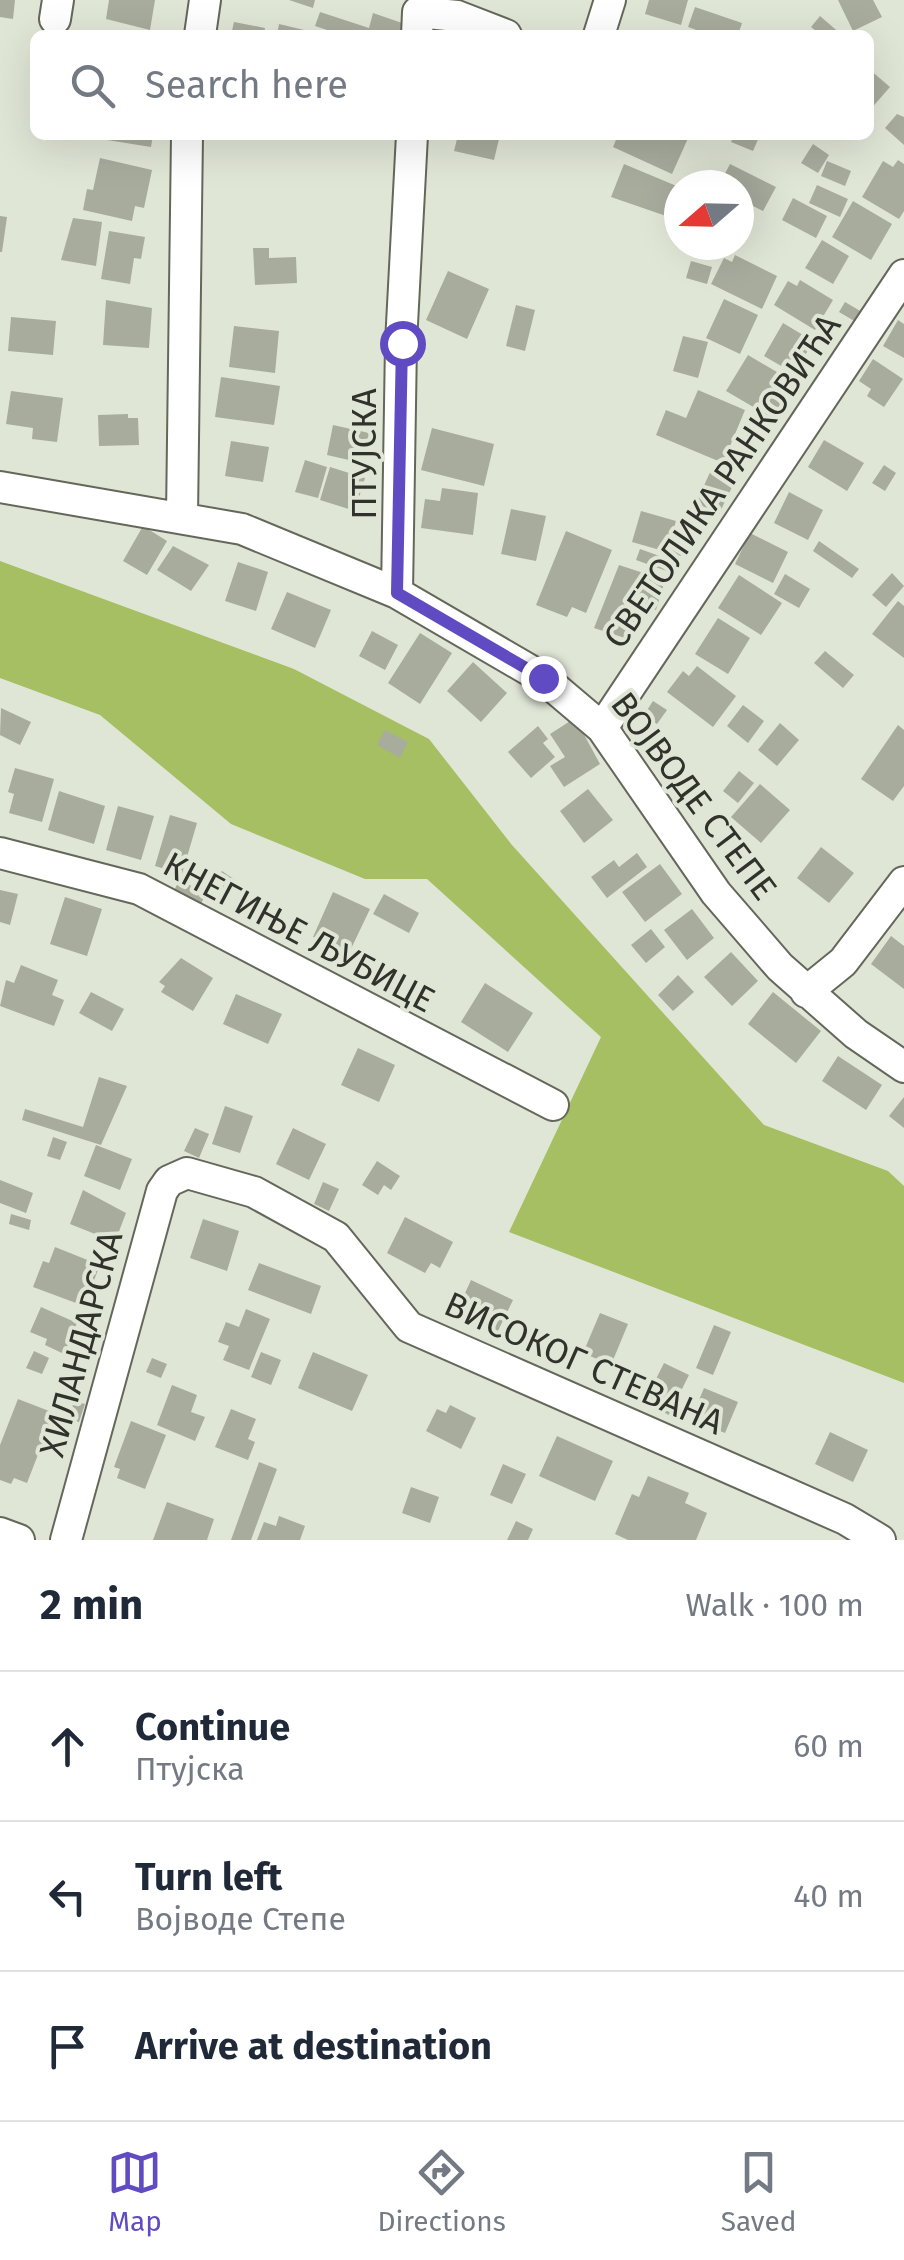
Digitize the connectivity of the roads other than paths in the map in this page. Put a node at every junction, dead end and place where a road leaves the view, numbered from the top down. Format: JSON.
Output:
{"nodes":[{"id":1,"x":205,"y":0,"type":"edge"},
{"id":2,"x":610,"y":0,"type":"edge"},
{"id":3,"x":418,"y":16,"type":"edge"},
{"id":4,"x":201,"y":30,"type":"edge"},
{"id":5,"x":493,"y":30,"type":"edge"},
{"id":6,"x":601,"y":30,"type":"edge"},
{"id":7,"x":187,"y":140,"type":"edge"},
{"id":8,"x":412,"y":140,"type":"edge"},
{"id":9,"x":904,"y":275,"type":"edge"},
{"id":10,"x":0,"y":487,"type":"edge"},
{"id":11,"x":182,"y":516,"type":"junction"},
{"id":12,"x":397,"y":593,"type":"junction"},
{"id":13,"x":602,"y":728,"type":"junction"},
{"id":14,"x":0,"y":853,"type":"edge"},
{"id":15,"x":904,"y":882,"type":"edge"},
{"id":16,"x":806,"y":992,"type":"junction"},
{"id":17,"x":904,"y":1067,"type":"edge"},
{"id":18,"x":553,"y":1106,"type":"dead end"},
{"id":19,"x":178,"y":1175,"type":"joint"},
{"id":20,"x":0,"y":1533,"type":"edge"},
{"id":21,"x":19,"y":1540,"type":"edge"},
{"id":22,"x":66,"y":1540,"type":"edge"},
{"id":23,"x":880,"y":1540,"type":"edge"}],
"edges":[{"from":1,"to":4,"type":"street"},
{"from":2,"to":6,"type":"street"},
{"from":3,"to":5,"type":"street"},
{"from":7,"to":11,"type":"street"},
{"from":8,"to":12,"type":"street","name":"ПТУЈСКА"},
{"from":9,"to":13,"type":"street","name":"СВЕТОЛИКА РАНКОВИЋА"},
{"from":10,"to":11,"type":"street","name":"ВОЈВОДЕ СТЕПЕ"},
{"from":11,"to":12,"type":"street","name":"ВОЈВОДЕ СТЕПЕ"},
{"from":12,"to":13,"type":"street","name":"ВОЈВОДЕ СТЕПЕ"},
{"from":13,"to":16,"type":"street","name":"ВОЈВОДЕ СТЕПЕ"},
{"from":14,"to":18,"type":"street","name":"КНЕГИЊЕ ЉУБИЦЕ"},
{"from":15,"to":16,"type":"street"},
{"from":16,"to":17,"type":"street","name":"ВОЈВОДЕ СТЕПЕ"},
{"from":19,"to":22,"type":"street","name":"ХИЛАНДАРСКА"},
{"from":19,"to":23,"type":"street","name":"ВИСОКОГ СТЕВАНА"},
{"from":20,"to":21,"type":"street"}]}
